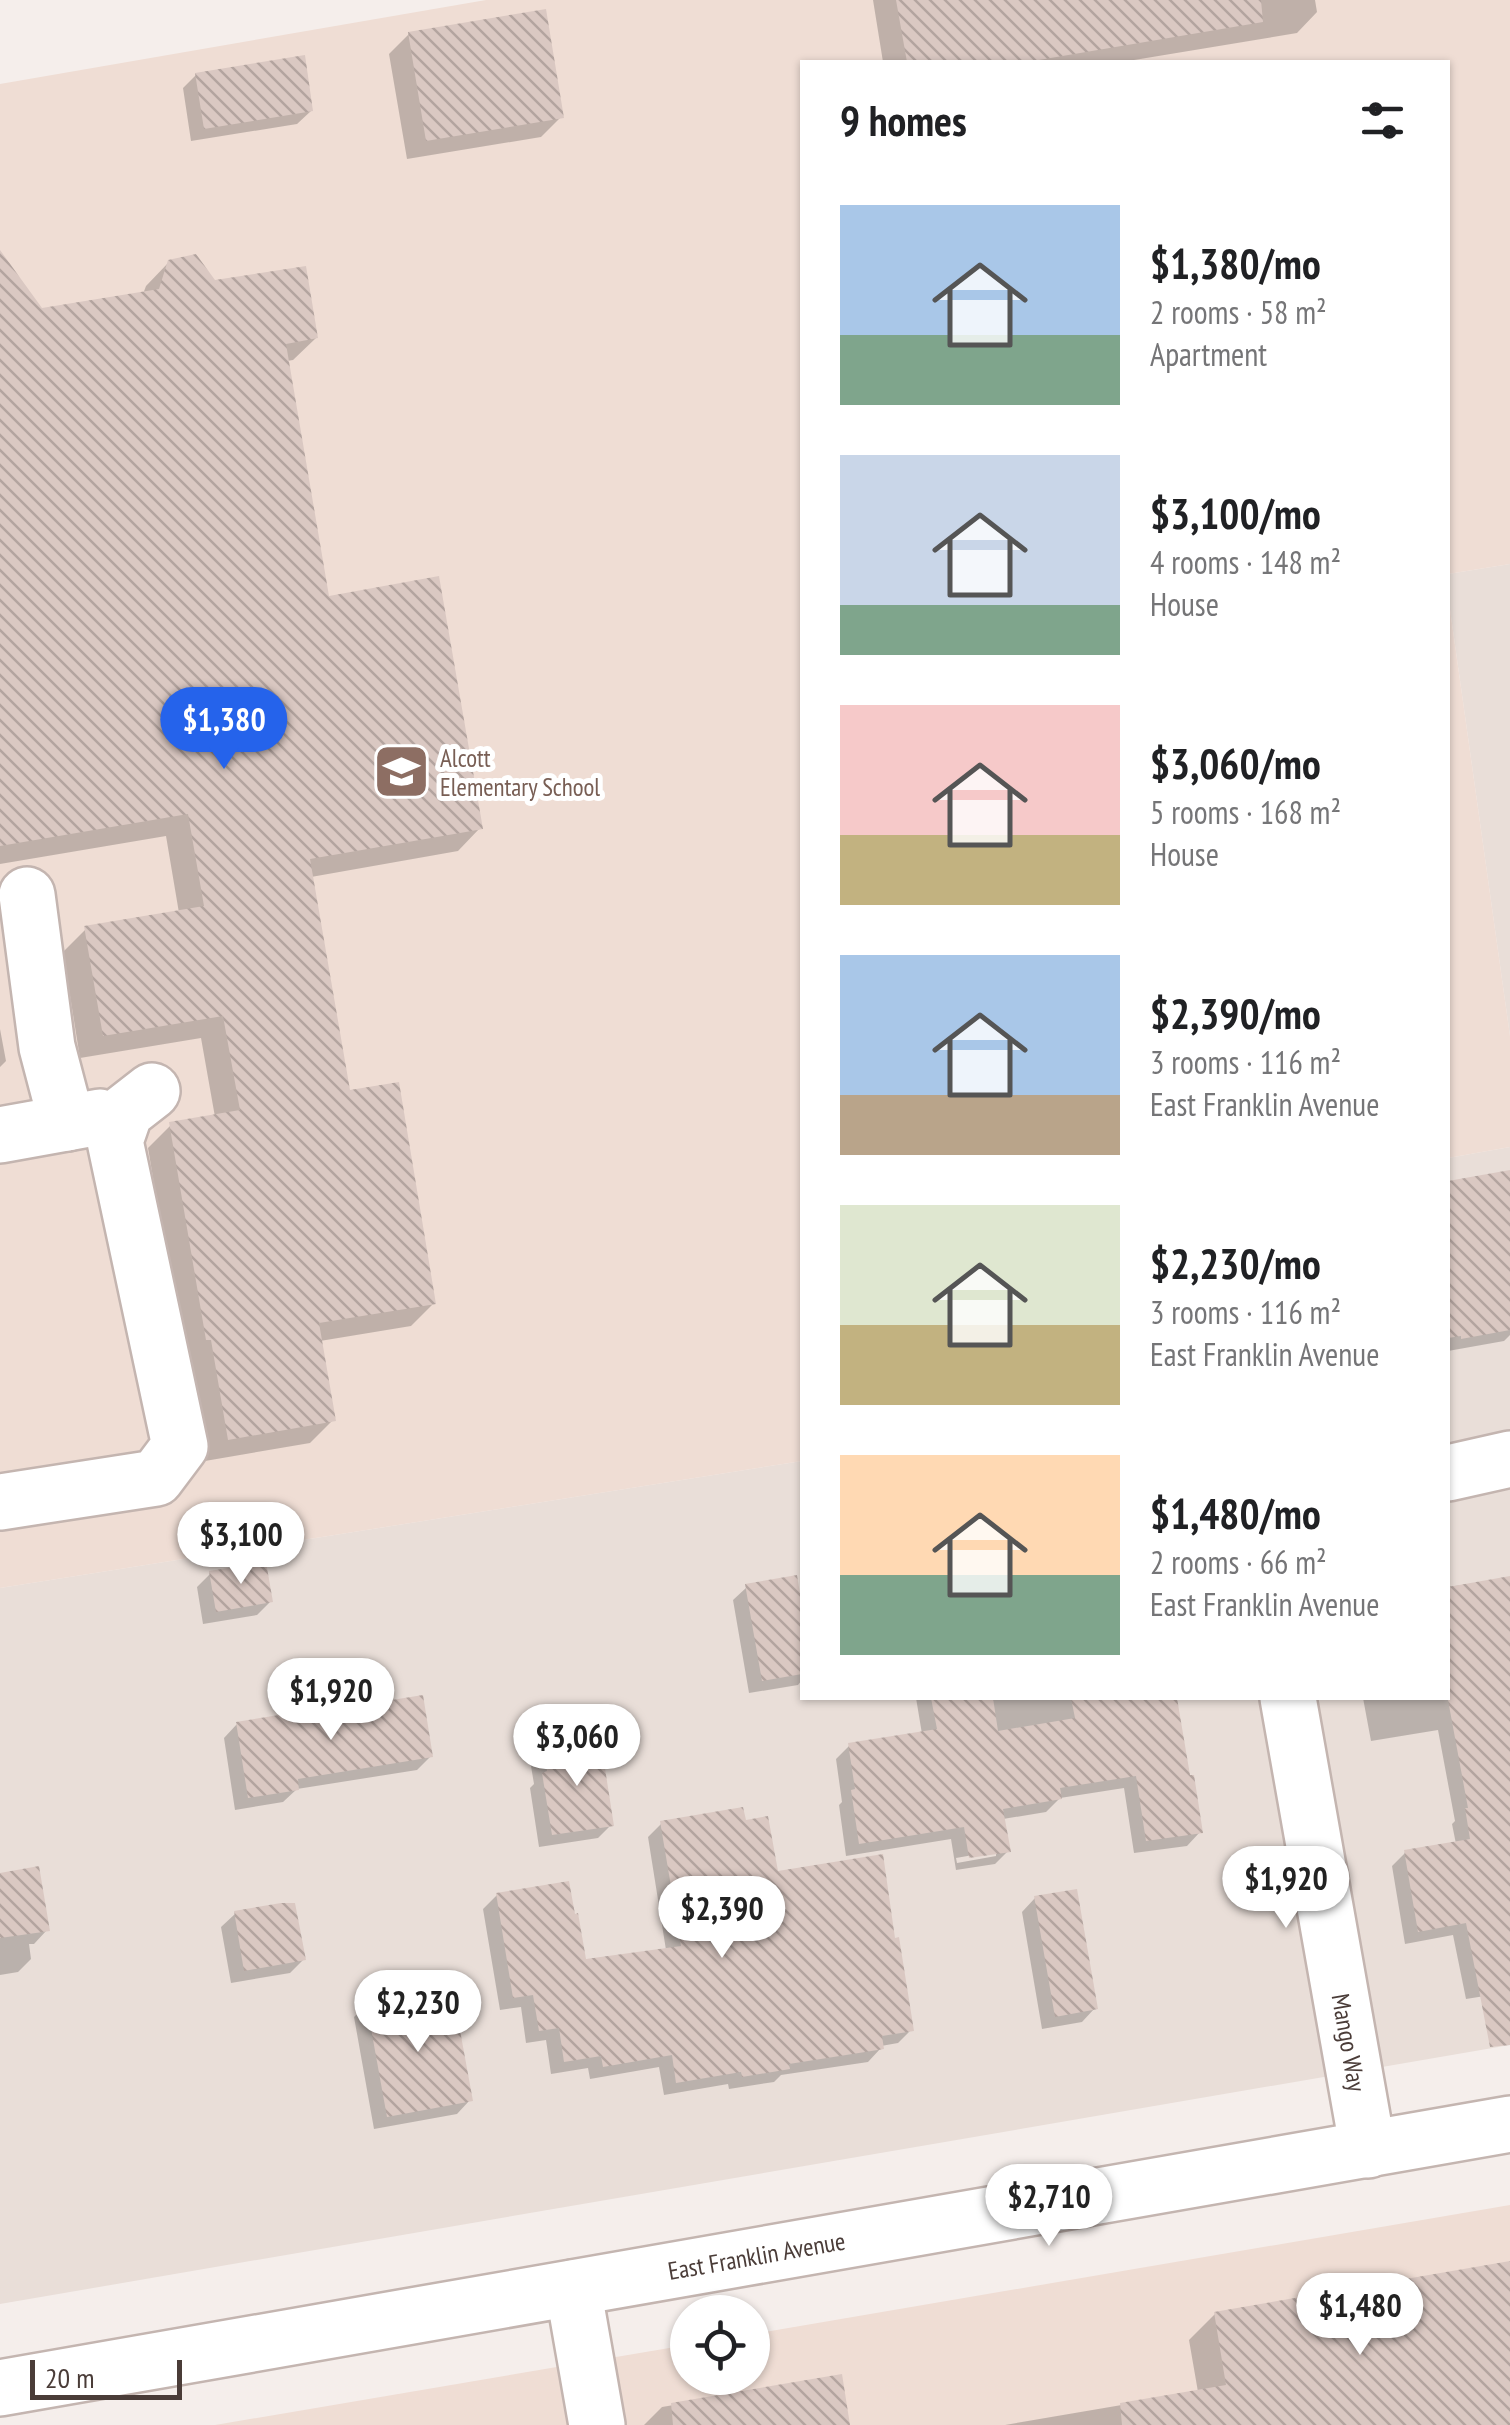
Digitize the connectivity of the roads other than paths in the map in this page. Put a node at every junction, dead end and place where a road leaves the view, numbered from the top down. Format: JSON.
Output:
{"nodes":[{"id":1,"x":27,"y":895,"type":"dead end"},
{"id":2,"x":67,"y":1123,"type":"junction"},
{"id":3,"x":0,"y":1135,"type":"edge"},
{"id":4,"x":1510,"y":1459,"type":"edge"},
{"id":5,"x":1450,"y":1473,"type":"edge"},
{"id":6,"x":0,"y":1502,"type":"edge"},
{"id":7,"x":1288,"y":1700,"type":"edge"},
{"id":8,"x":1510,"y":2124,"type":"edge"},
{"id":9,"x":1368,"y":2150,"type":"junction"},
{"id":10,"x":572,"y":2288,"type":"junction"},
{"id":11,"x":0,"y":2388,"type":"edge"},
{"id":12,"x":597,"y":2425,"type":"edge"}],
"edges":[{"from":1,"to":2,"type":"street"},
{"from":2,"to":3,"type":"street"},
{"from":2,"to":6,"type":"street"},
{"from":4,"to":5,"type":"street"},
{"from":7,"to":9,"type":"street","name":"Mango Way"},
{"from":8,"to":9,"type":"street","name":"East Franklin Avenue"},
{"from":9,"to":10,"type":"street","name":"East Franklin Avenue"},
{"from":10,"to":11,"type":"street","name":"East Franklin Avenue"},
{"from":10,"to":12,"type":"street"}]}
